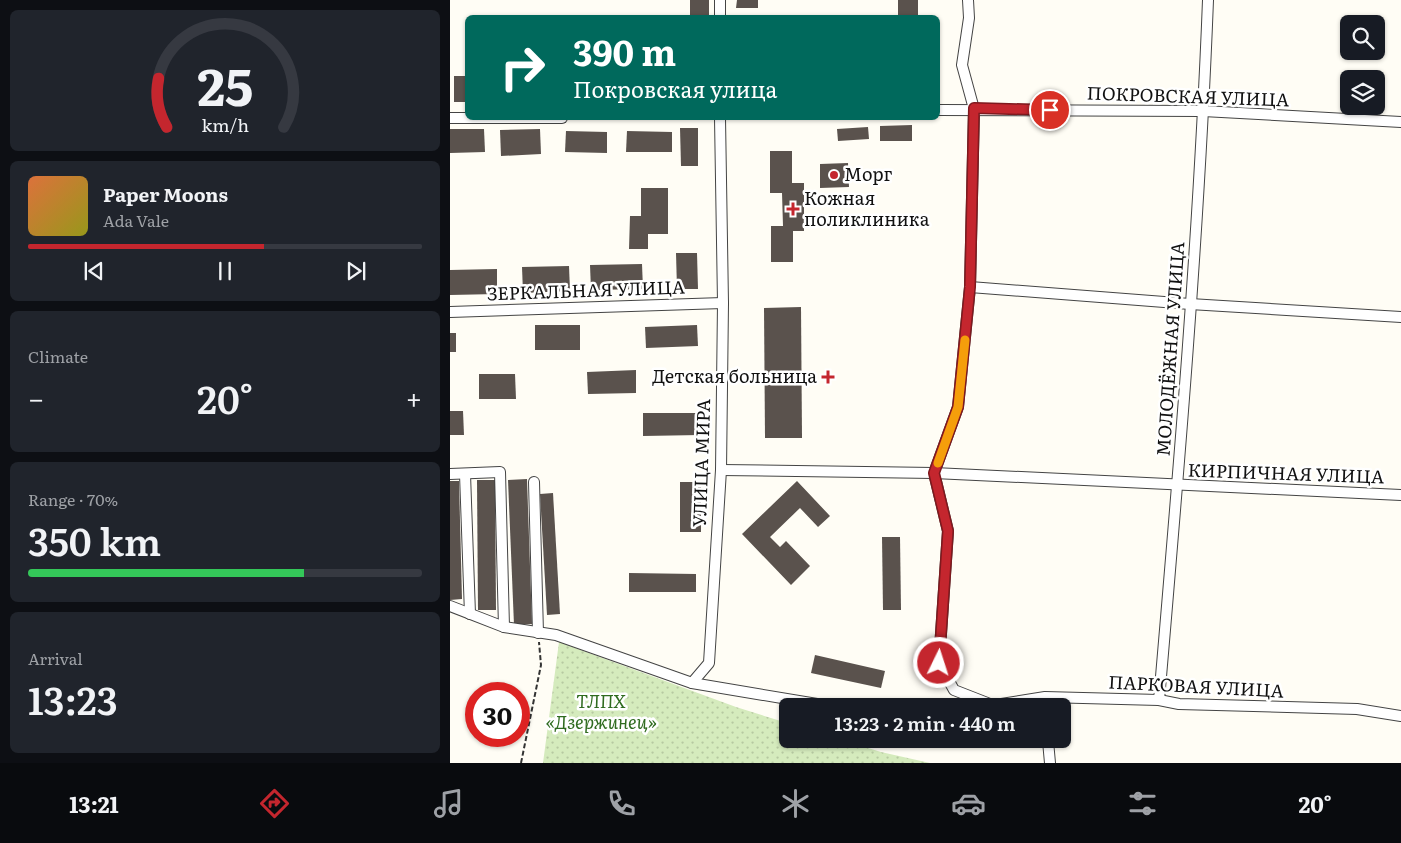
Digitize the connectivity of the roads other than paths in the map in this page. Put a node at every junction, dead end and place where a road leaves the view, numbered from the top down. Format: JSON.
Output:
{"nodes":[{"id":1,"x":720,"y":0,"type":"edge"},
{"id":2,"x":968,"y":0,"type":"edge"},
{"id":3,"x":1208,"y":0,"type":"edge"},
{"id":4,"x":720,"y":15,"type":"edge"},
{"id":5,"x":974,"y":108,"type":"junction"},
{"id":6,"x":940,"y":110,"type":"edge"},
{"id":7,"x":1203,"y":111,"type":"junction"},
{"id":8,"x":450,"y":118,"type":"edge"},
{"id":9,"x":465,"y":118,"type":"edge"},
{"id":10,"x":720,"y":120,"type":"edge"},
{"id":11,"x":1401,"y":122,"type":"edge"},
{"id":12,"x":970,"y":287,"type":"junction"},
{"id":13,"x":723,"y":303,"type":"junction"},
{"id":14,"x":1190,"y":304,"type":"junction"},
{"id":15,"x":450,"y":312,"type":"edge"},
{"id":16,"x":1401,"y":317,"type":"edge"},
{"id":17,"x":720,"y":470,"type":"junction"},
{"id":18,"x":934,"y":473,"type":"junction"},
{"id":19,"x":450,"y":474,"type":"edge"},
{"id":20,"x":465,"y":474,"type":"junction"},
{"id":21,"x":534,"y":482,"type":"dead end"},
{"id":22,"x":1177,"y":486,"type":"junction"},
{"id":23,"x":1401,"y":495,"type":"edge"},
{"id":24,"x":450,"y":606,"type":"edge"},
{"id":25,"x":470,"y":614,"type":"junction"},
{"id":26,"x":504,"y":627,"type":"junction"},
{"id":27,"x":538,"y":633,"type":"junction"},
{"id":28,"x":692,"y":683,"type":"junction"},
{"id":29,"x":781,"y":698,"type":"edge"},
{"id":30,"x":973,"y":698,"type":"edge"},
{"id":31,"x":1039,"y":698,"type":"edge"},
{"id":32,"x":1159,"y":700,"type":"junction"},
{"id":33,"x":1401,"y":716,"type":"edge"},
{"id":34,"x":1049,"y":748,"type":"edge"},
{"id":35,"x":1050,"y":763,"type":"edge"}],
"edges":[{"from":1,"to":4,"type":"street"},
{"from":2,"to":5,"type":"street"},
{"from":3,"to":7,"type":"street","name":"МОЛОДЁЖНАЯ УЛИЦА"},
{"from":5,"to":6,"type":"street","name":"ПОКРОВСКАЯ УЛИЦА"},
{"from":5,"to":7,"type":"street","name":"ПОКРОВСКАЯ УЛИЦА"},
{"from":5,"to":12,"type":"street"},
{"from":7,"to":11,"type":"street","name":"ПОКРОВСКАЯ УЛИЦА"},
{"from":7,"to":14,"type":"street","name":"МОЛОДЁЖНАЯ УЛИЦА"},
{"from":8,"to":9,"type":"street"},
{"from":10,"to":13,"type":"street","name":"УЛИЦА МИРА"},
{"from":12,"to":14,"type":"street"},
{"from":12,"to":18,"type":"street"},
{"from":13,"to":15,"type":"street","name":"ЗЕРКАЛЬНАЯ УЛИЦА"},
{"from":13,"to":17,"type":"street","name":"УЛИЦА МИРА"},
{"from":14,"to":16,"type":"street"},
{"from":14,"to":22,"type":"street","name":"МОЛОДЁЖНАЯ УЛИЦА"},
{"from":17,"to":18,"type":"street","name":"КИРПИЧНАЯ УЛИЦА"},
{"from":17,"to":28,"type":"street","name":"УЛИЦА МИРА"},
{"from":18,"to":22,"type":"street","name":"КИРПИЧНАЯ УЛИЦА"},
{"from":18,"to":30,"type":"street"},
{"from":19,"to":20,"type":"street"},
{"from":20,"to":25,"type":"street"},
{"from":20,"to":26,"type":"street"},
{"from":21,"to":27,"type":"street"},
{"from":22,"to":23,"type":"street","name":"КИРПИЧНАЯ УЛИЦА"},
{"from":22,"to":32,"type":"street","name":"МОЛОДЁЖНАЯ УЛИЦА"},
{"from":24,"to":25,"type":"street"},
{"from":25,"to":26,"type":"street"},
{"from":26,"to":27,"type":"street"},
{"from":27,"to":28,"type":"street"},
{"from":28,"to":29,"type":"street"},
{"from":31,"to":32,"type":"street","name":"ПАРКОВАЯ УЛИЦА"},
{"from":32,"to":33,"type":"street","name":"ПАРКОВАЯ УЛИЦА"},
{"from":34,"to":35,"type":"street"}]}
